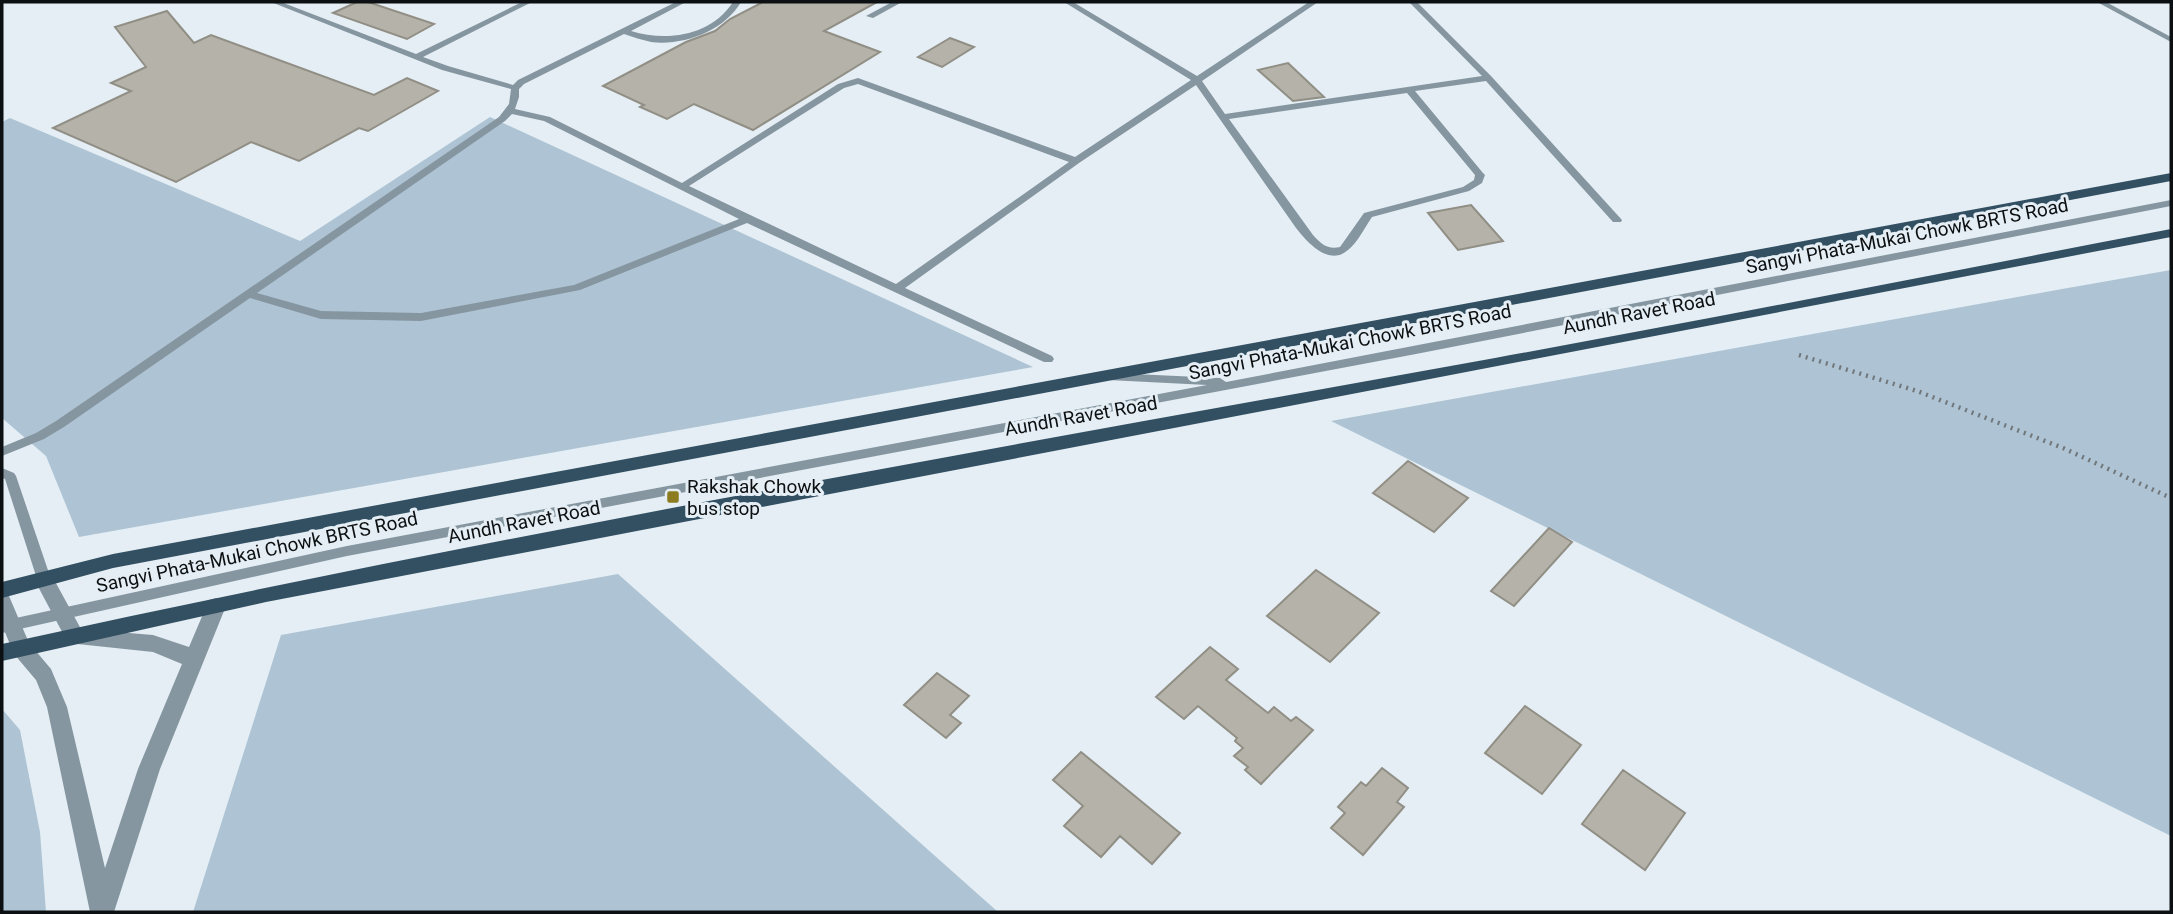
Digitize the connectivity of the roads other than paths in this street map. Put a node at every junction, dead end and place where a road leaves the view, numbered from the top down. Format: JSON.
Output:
{"nodes":[{"id":1,"x":275,"y":2,"type":"edge"},
{"id":2,"x":528,"y":2,"type":"edge"},
{"id":3,"x":682,"y":2,"type":"edge"},
{"id":4,"x":737,"y":2,"type":"edge"},
{"id":5,"x":898,"y":2,"type":"edge"},
{"id":6,"x":1068,"y":2,"type":"edge"},
{"id":7,"x":1314,"y":2,"type":"edge"},
{"id":8,"x":1413,"y":2,"type":"edge"},
{"id":9,"x":2101,"y":2,"type":"edge"},
{"id":10,"x":870,"y":16,"type":"dead end"},
{"id":11,"x":623,"y":31,"type":"junction"},
{"id":12,"x":2171,"y":40,"type":"edge"},
{"id":13,"x":416,"y":57,"type":"junction"},
{"id":14,"x":1488,"y":78,"type":"junction"},
{"id":15,"x":1197,"y":80,"type":"junction"},
{"id":16,"x":515,"y":88,"type":"junction"},
{"id":17,"x":1409,"y":90,"type":"junction"},
{"id":18,"x":512,"y":111,"type":"junction"},
{"id":19,"x":1222,"y":117,"type":"junction"},
{"id":20,"x":1076,"y":161,"type":"junction"},
{"id":21,"x":2171,"y":177,"type":"edge"},
{"id":22,"x":682,"y":187,"type":"junction"},
{"id":23,"x":2171,"y":203,"type":"edge"},
{"id":24,"x":747,"y":219,"type":"junction"},
{"id":25,"x":1617,"y":220,"type":"dead end"},
{"id":26,"x":2171,"y":233,"type":"edge"},
{"id":27,"x":897,"y":289,"type":"junction"},
{"id":28,"x":248,"y":294,"type":"junction"},
{"id":29,"x":1048,"y":359,"type":"dead end"},
{"id":30,"x":1098,"y":376,"type":"junction"},
{"id":31,"x":1241,"y":383,"type":"junction"},
{"id":32,"x":2,"y":452,"type":"edge"},
{"id":33,"x":2,"y":472,"type":"edge"},
{"id":34,"x":44,"y":579,"type":"junction"},
{"id":35,"x":2,"y":590,"type":"edge"},
{"id":36,"x":2,"y":602,"type":"edge"},
{"id":37,"x":216,"y":606,"type":"junction"},
{"id":38,"x":62,"y":614,"type":"junction"},
{"id":39,"x":7,"y":626,"type":"edge"},
{"id":40,"x":75,"y":637,"type":"junction"},
{"id":41,"x":11,"y":650,"type":"edge"},
{"id":42,"x":195,"y":661,"type":"junction"},
{"id":43,"x":102,"y":910,"type":"edge"}],
"edges":[{"from":1,"to":13,"type":"lane"},
{"from":2,"to":13,"type":"lane"},
{"from":3,"to":11,"type":"lane"},
{"from":4,"to":11,"type":"lane"},
{"from":5,"to":10,"type":"lane"},
{"from":6,"to":15,"type":"lane"},
{"from":7,"to":15,"type":"lane"},
{"from":8,"to":14,"type":"lane"},
{"from":9,"to":12,"type":"lane"},
{"from":11,"to":16,"type":"lane"},
{"from":13,"to":16,"type":"lane"},
{"from":14,"to":17,"type":"lane"},
{"from":14,"to":25,"type":"lane"},
{"from":15,"to":19,"type":"lane"},
{"from":15,"to":20,"type":"lane"},
{"from":16,"to":18,"type":"lane"},
{"from":17,"to":19,"type":"lane"},
{"from":17,"to":19,"type":"lane"},
{"from":18,"to":22,"type":"lane"},
{"from":18,"to":28,"type":"lane"},
{"from":20,"to":22,"type":"lane"},
{"from":20,"to":27,"type":"lane"},
{"from":21,"to":30,"type":"main road","name":"Aundh Ravet Road"},
{"from":22,"to":24,"type":"lane"},
{"from":23,"to":31,"type":"lane","name":"Sangvi Phata-Mukai Chowk BRTS Road"},
{"from":24,"to":27,"type":"lane"},
{"from":24,"to":28,"type":"lane"},
{"from":26,"to":37,"type":"main road","name":"Aundh Ravet Road"},
{"from":27,"to":29,"type":"lane"},
{"from":28,"to":32,"type":"lane"},
{"from":30,"to":31,"type":"lane"},
{"from":30,"to":34,"type":"main road","name":"Aundh Ravet Road"},
{"from":31,"to":38,"type":"lane","name":"Sangvi Phata-Mukai Chowk BRTS Road"},
{"from":33,"to":34,"type":"lane"},
{"from":34,"to":35,"type":"main road","name":"Aundh Ravet Road"},
{"from":34,"to":38,"type":"street"},
{"from":36,"to":39,"type":"street"},
{"from":37,"to":40,"type":"main road","name":"Aundh Ravet Road"},
{"from":37,"to":42,"type":"street"},
{"from":38,"to":39,"type":"lane","name":"Sangvi Phata-Mukai Chowk BRTS Road"},
{"from":38,"to":40,"type":"street"},
{"from":39,"to":41,"type":"street"},
{"from":40,"to":41,"type":"main road","name":"Aundh Ravet Road"},
{"from":40,"to":42,"type":"street"},
{"from":41,"to":43,"type":"street"},
{"from":42,"to":43,"type":"street"}]}
